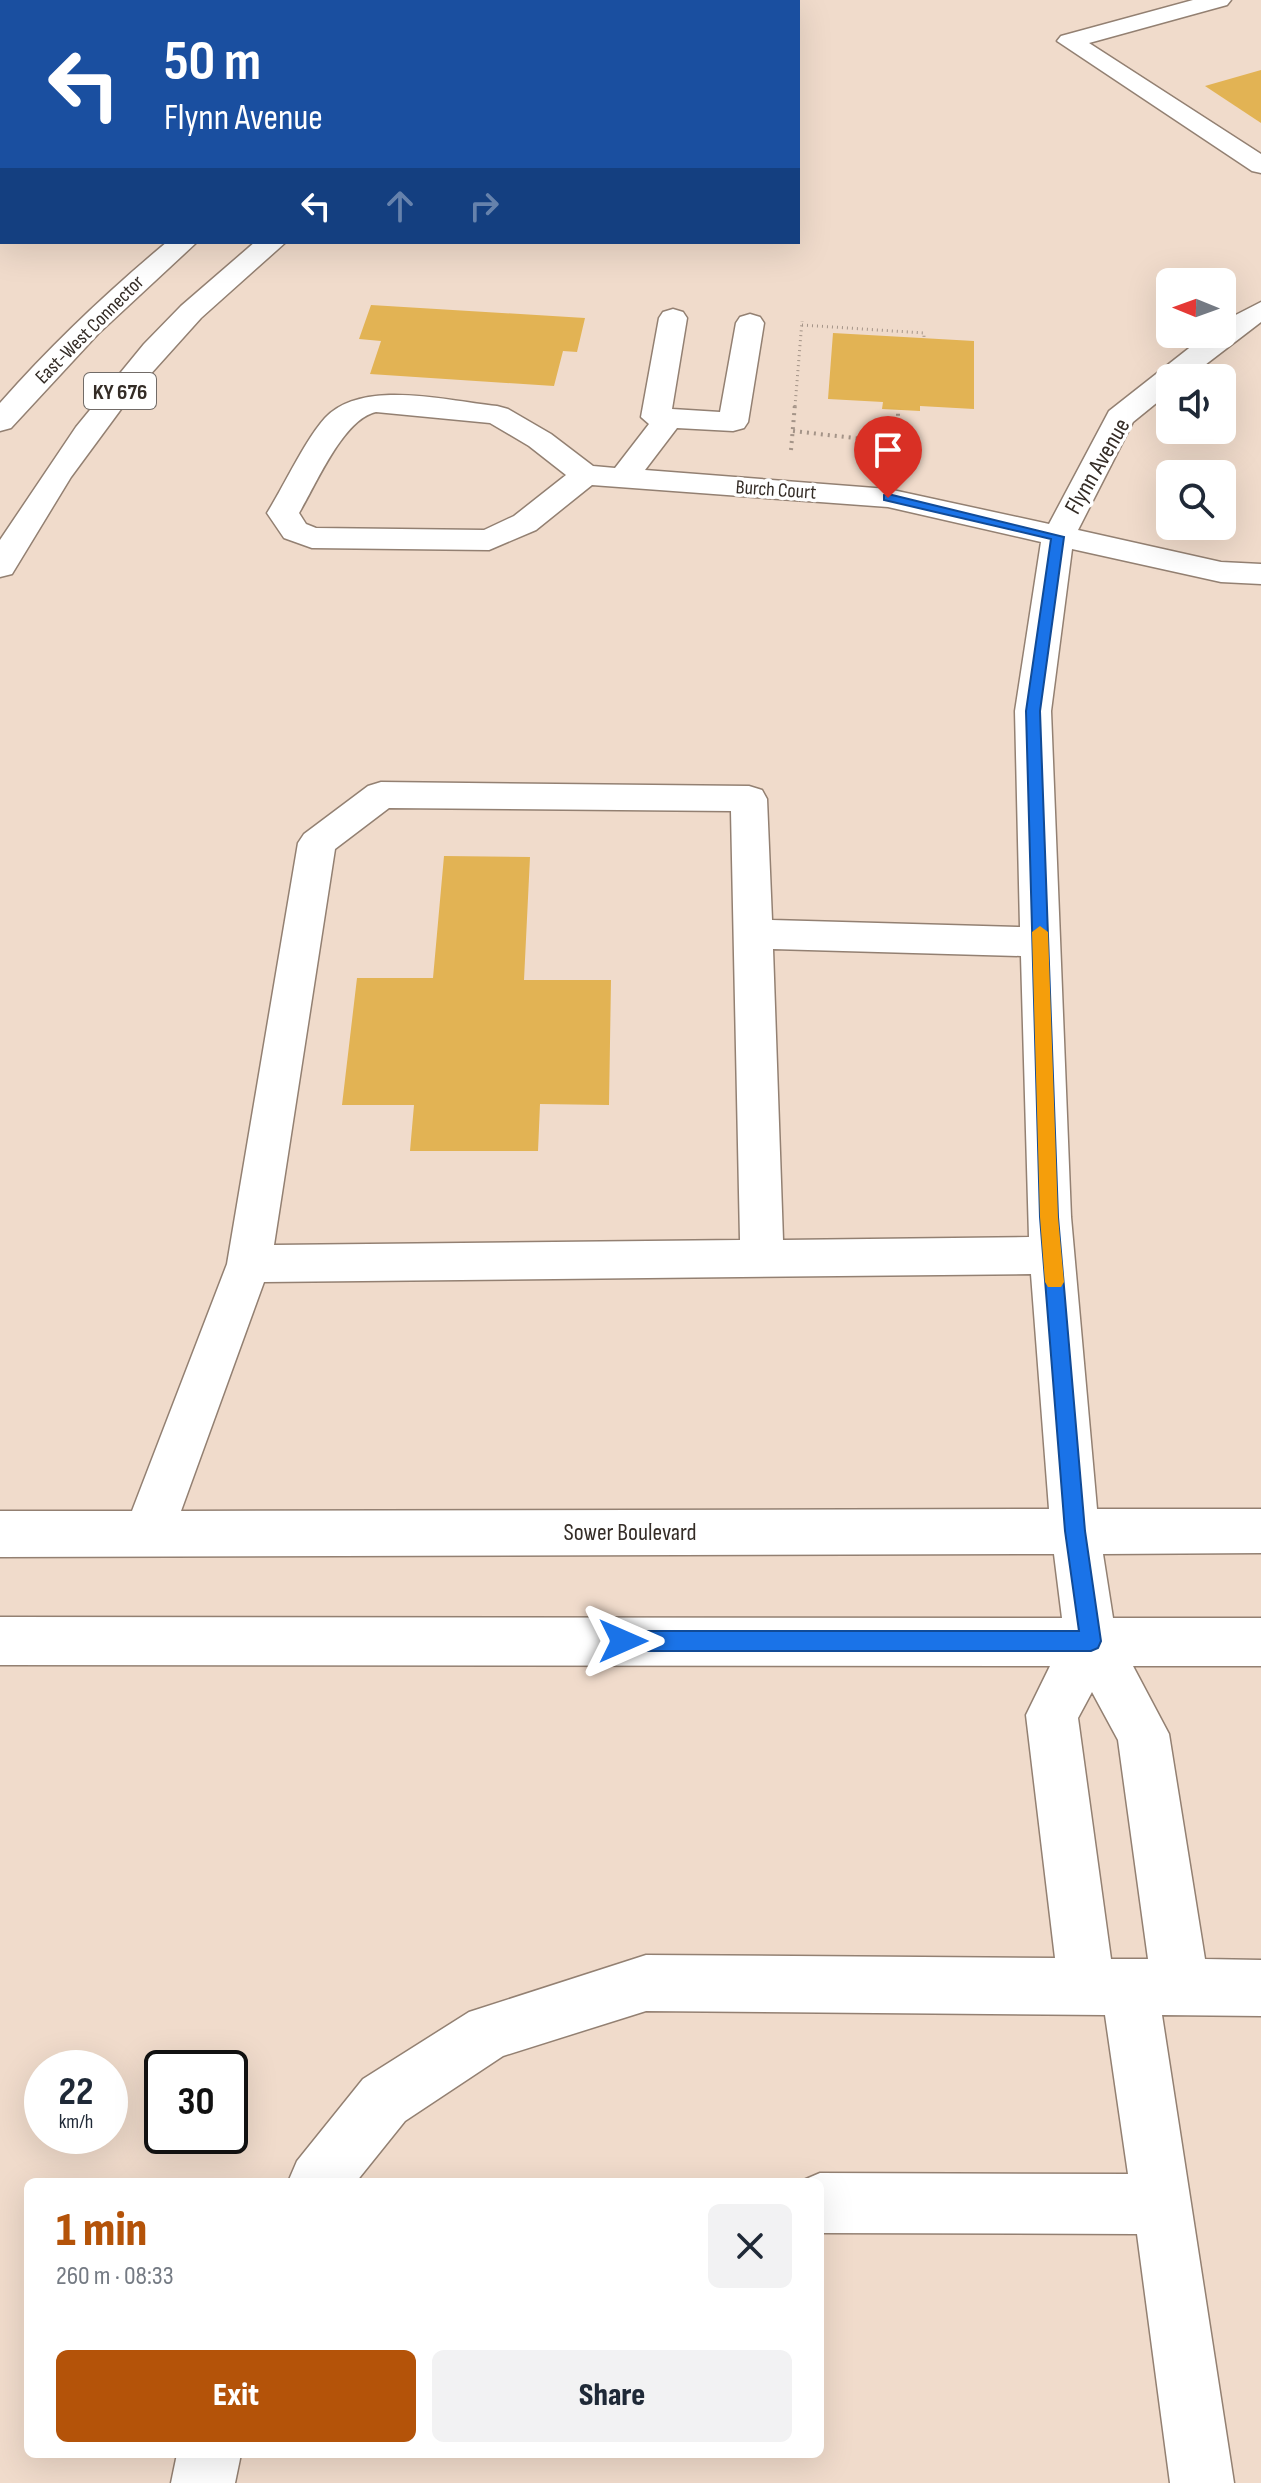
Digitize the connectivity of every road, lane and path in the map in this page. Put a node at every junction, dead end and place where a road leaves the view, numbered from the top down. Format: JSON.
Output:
{"nodes":[{"id":1,"x":1219,"y":0,"type":"edge"},
{"id":2,"x":1261,"y":165,"type":"edge"},
{"id":3,"x":181,"y":244,"type":"edge"},
{"id":4,"x":270,"y":244,"type":"edge"},
{"id":5,"x":1261,"y":311,"type":"edge"},
{"id":6,"x":673,"y":318,"type":"dead end"},
{"id":7,"x":750,"y":323,"type":"dead end"},
{"id":8,"x":924,"y":338,"type":"dead end"},
{"id":9,"x":898,"y":409,"type":"dead end"},
{"id":10,"x":669,"y":418,"type":"junction"},
{"id":11,"x":0,"y":422,"type":"edge"},
{"id":12,"x":793,"y":431,"type":"junction"},
{"id":13,"x":791,"y":455,"type":"dead end"},
{"id":14,"x":585,"y":475,"type":"junction"},
{"id":15,"x":623,"y":478,"type":"junction"},
{"id":16,"x":1058,"y":537,"type":"junction"},
{"id":17,"x":0,"y":567,"type":"edge"},
{"id":18,"x":1261,"y":574,"type":"edge"},
{"id":19,"x":753,"y":934,"type":"junction"},
{"id":20,"x":1041,"y":942,"type":"junction"},
{"id":21,"x":1052,"y":1255,"type":"junction"},
{"id":22,"x":762,"y":1258,"type":"junction"},
{"id":23,"x":249,"y":1264,"type":"junction"},
{"id":24,"x":1075,"y":1531,"type":"junction"},
{"id":25,"x":1261,"y":1531,"type":"edge"},
{"id":26,"x":0,"y":1534,"type":"edge"},
{"id":27,"x":148,"y":1534,"type":"junction"},
{"id":28,"x":0,"y":1641,"type":"edge"},
{"id":29,"x":1091,"y":1641,"type":"junction"},
{"id":30,"x":1261,"y":1642,"type":"edge"},
{"id":31,"x":1133,"y":1988,"type":"junction"},
{"id":32,"x":1261,"y":1988,"type":"edge"},
{"id":33,"x":321,"y":2178,"type":"edge"},
{"id":34,"x":824,"y":2203,"type":"edge"},
{"id":35,"x":1162,"y":2204,"type":"junction"},
{"id":36,"x":208,"y":2458,"type":"edge"},
{"id":37,"x":203,"y":2483,"type":"edge"},
{"id":38,"x":1202,"y":2483,"type":"edge"}],
"edges":[{"from":1,"to":2,"type":"street"},
{"from":3,"to":11,"type":"street","name":"East-West Connector","number":"KY 676"},
{"from":4,"to":17,"type":"street","number":"KY 676"},
{"from":5,"to":16,"type":"street","name":"Flynn Avenue"},
{"from":6,"to":10,"type":"street"},
{"from":7,"to":10,"type":"street"},
{"from":8,"to":12,"type":"path"},
{"from":9,"to":12,"type":"path"},
{"from":10,"to":15,"type":"street"},
{"from":12,"to":13,"type":"path"},
{"from":14,"to":14,"type":"street"},
{"from":14,"to":15,"type":"street","name":"Burch Court"},
{"from":15,"to":16,"type":"street","name":"Burch Court"},
{"from":16,"to":18,"type":"street","name":"Burch Court"},
{"from":16,"to":20,"type":"street","name":"Flynn Avenue"},
{"from":19,"to":20,"type":"street"},
{"from":19,"to":22,"type":"street"},
{"from":19,"to":23,"type":"street"},
{"from":20,"to":21,"type":"street","name":"Flynn Avenue"},
{"from":21,"to":22,"type":"street"},
{"from":21,"to":24,"type":"street","name":"Flynn Avenue"},
{"from":22,"to":23,"type":"street"},
{"from":23,"to":27,"type":"street"},
{"from":24,"to":25,"type":"street","name":"Sower Boulevard"},
{"from":24,"to":27,"type":"street","name":"Sower Boulevard"},
{"from":24,"to":29,"type":"street","name":"Flynn Avenue"},
{"from":26,"to":27,"type":"street","name":"Sower Boulevard"},
{"from":28,"to":29,"type":"street"},
{"from":29,"to":30,"type":"street"},
{"from":29,"to":31,"type":"street"},
{"from":29,"to":31,"type":"street"},
{"from":31,"to":32,"type":"street"},
{"from":31,"to":33,"type":"street"},
{"from":31,"to":35,"type":"street"},
{"from":34,"to":35,"type":"street"},
{"from":35,"to":38,"type":"street"},
{"from":36,"to":37,"type":"street"}]}
